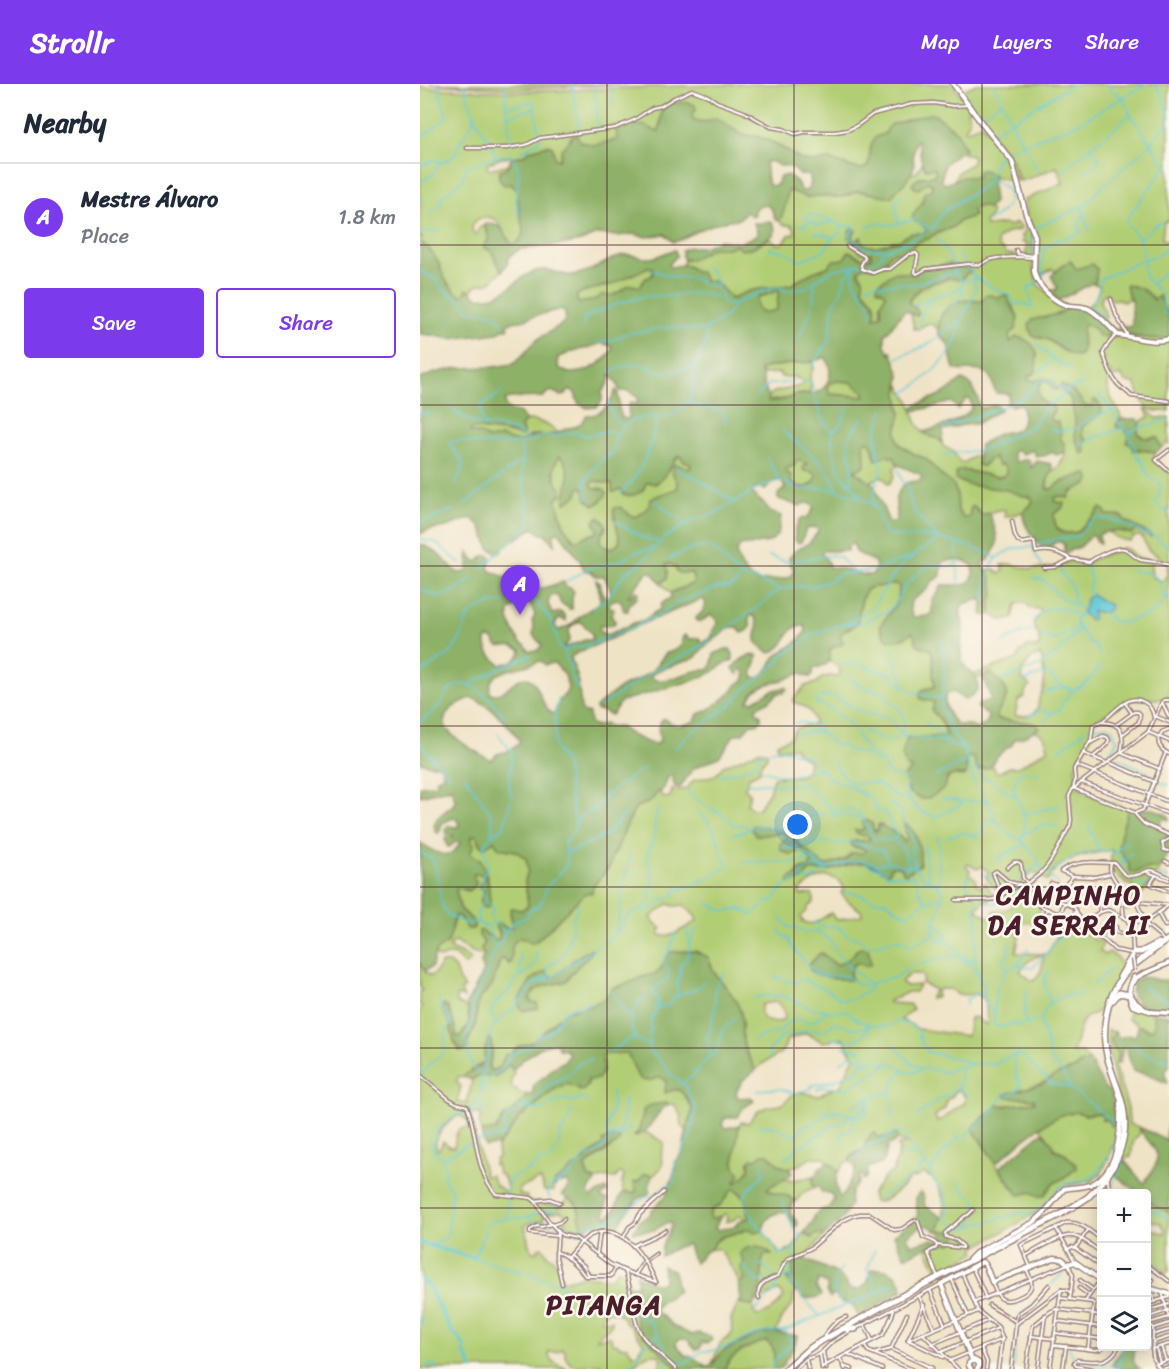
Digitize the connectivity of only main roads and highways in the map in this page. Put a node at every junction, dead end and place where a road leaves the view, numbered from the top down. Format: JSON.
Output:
{"nodes":[{"id":1,"x":1166,"y":941,"type":"edge"},
{"id":2,"x":1119,"y":989,"type":"junction"},
{"id":3,"x":1108,"y":1006,"type":"junction"},
{"id":4,"x":936,"y":1279,"type":"junction"},
{"id":5,"x":900,"y":1299,"type":"junction"},
{"id":6,"x":896,"y":1308,"type":"road end"},
{"id":7,"x":868,"y":1316,"type":"junction"},
{"id":8,"x":858,"y":1325,"type":"junction"},
{"id":9,"x":788,"y":1369,"type":"edge"}],
"edges":[{"from":1,"to":2,"type":"main road"},
{"from":1,"to":2,"type":"main road"},
{"from":2,"to":3,"type":"main road"},
{"from":2,"to":3,"type":"main road"},
{"from":3,"to":4,"type":"main road"},
{"from":4,"to":5,"type":"main road"},
{"from":4,"to":7,"type":"main road"},
{"from":5,"to":6,"type":"main road"},
{"from":5,"to":7,"type":"main road"},
{"from":7,"to":8,"type":"main road"},
{"from":8,"to":9,"type":"main road"},
{"from":8,"to":9,"type":"main road"}]}
